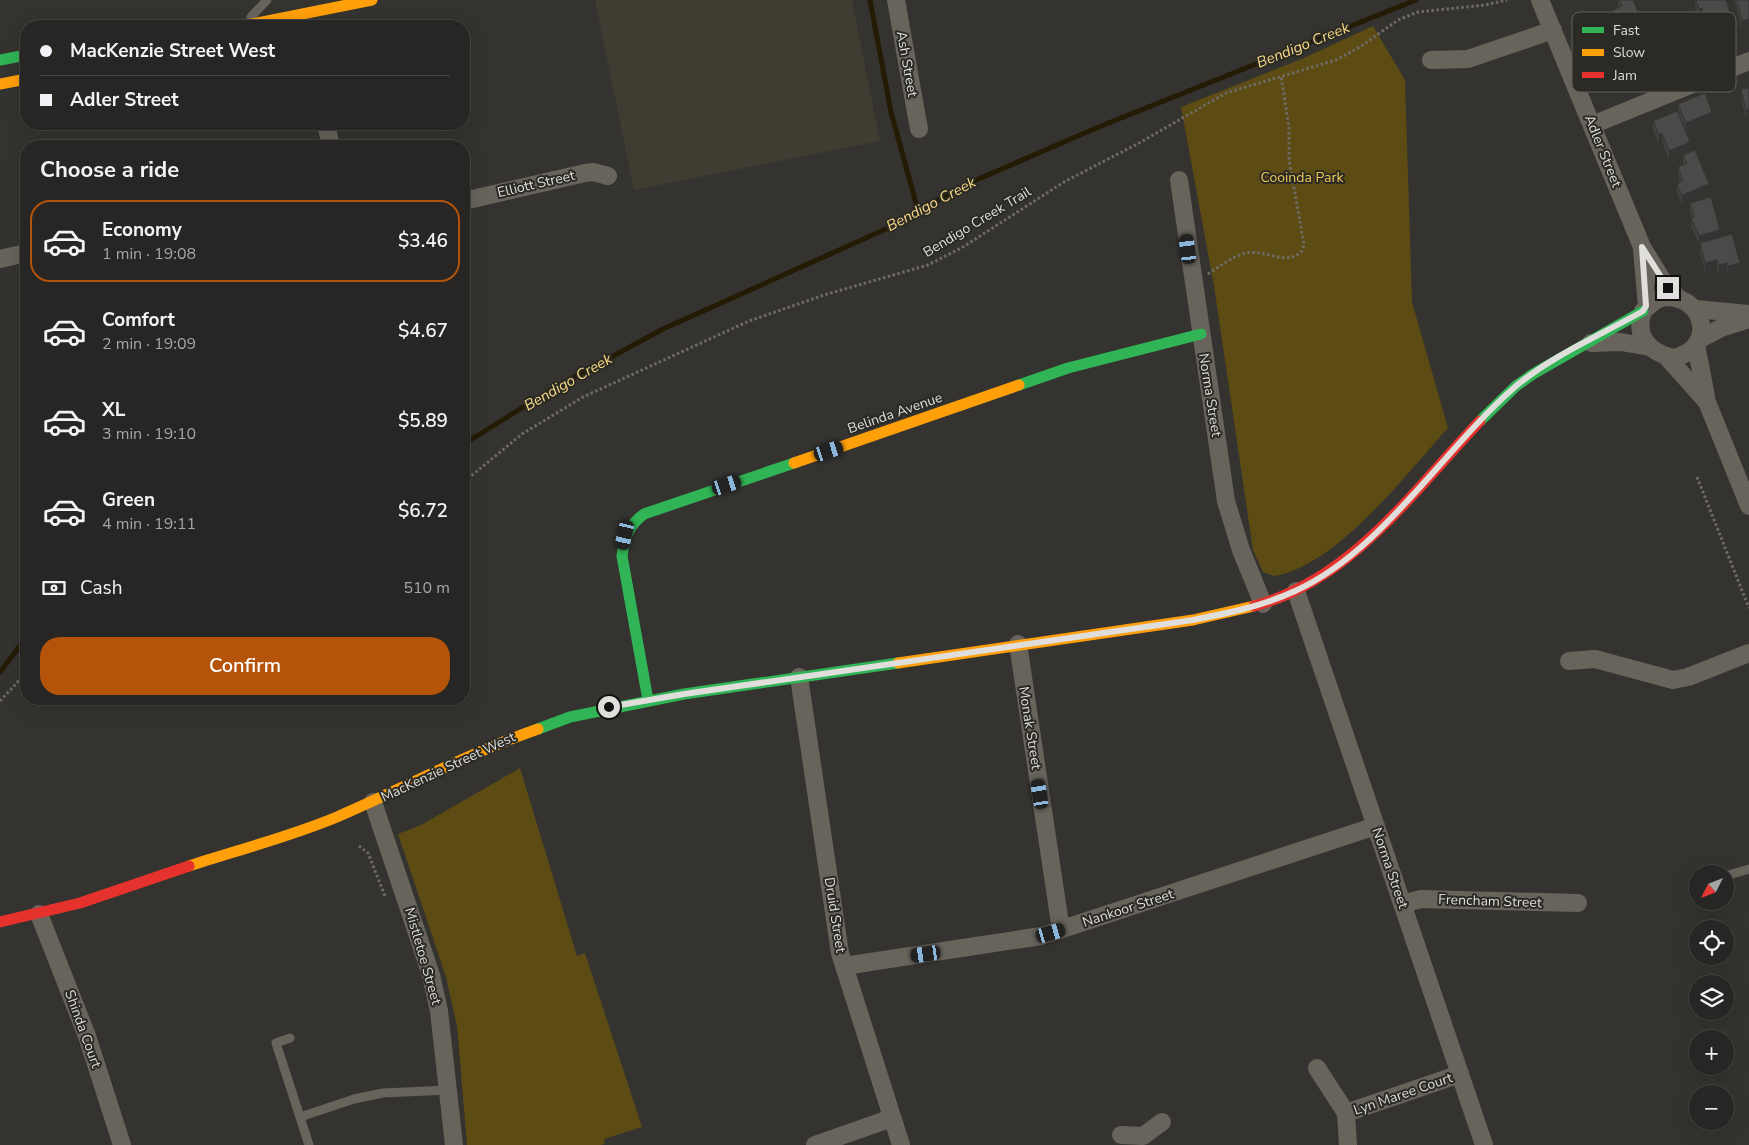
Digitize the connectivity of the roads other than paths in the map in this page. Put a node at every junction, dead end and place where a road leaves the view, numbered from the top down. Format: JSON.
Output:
{"nodes":[{"id":1,"x":268,"y":0,"type":"edge"},
{"id":2,"x":372,"y":0,"type":"edge"},
{"id":3,"x":896,"y":0,"type":"edge"},
{"id":4,"x":1540,"y":0,"type":"edge"},
{"id":5,"x":248,"y":20,"type":"edge"},
{"id":6,"x":283,"y":20,"type":"edge"},
{"id":7,"x":1553,"y":30,"type":"junction"},
{"id":8,"x":20,"y":56,"type":"edge"},
{"id":9,"x":0,"y":60,"type":"edge"},
{"id":10,"x":1431,"y":60,"type":"dead end"},
{"id":11,"x":1749,"y":61,"type":"edge"},
{"id":12,"x":1736,"y":66,"type":"edge"},
{"id":13,"x":1572,"y":76,"type":"edge"},
{"id":14,"x":20,"y":80,"type":"edge"},
{"id":15,"x":0,"y":84,"type":"edge"},
{"id":16,"x":1578,"y":92,"type":"edge"},
{"id":17,"x":1673,"y":92,"type":"edge"},
{"id":18,"x":1592,"y":125,"type":"junction"},
{"id":19,"x":919,"y":129,"type":"dead end"},
{"id":20,"x":608,"y":176,"type":"dead end"},
{"id":21,"x":1179,"y":180,"type":"dead end"},
{"id":22,"x":470,"y":200,"type":"edge"},
{"id":23,"x":1642,"y":247,"type":"junction"},
{"id":24,"x":20,"y":254,"type":"edge"},
{"id":25,"x":0,"y":259,"type":"edge"},
{"id":26,"x":1677,"y":297,"type":"junction"},
{"id":27,"x":1645,"y":309,"type":"junction"},
{"id":28,"x":1696,"y":310,"type":"junction"},
{"id":29,"x":1749,"y":314,"type":"edge"},
{"id":30,"x":1749,"y":318,"type":"edge"},
{"id":31,"x":1200,"y":334,"type":"junction"},
{"id":32,"x":1698,"y":342,"type":"junction"},
{"id":33,"x":1587,"y":343,"type":"junction"},
{"id":34,"x":1650,"y":347,"type":"junction"},
{"id":35,"x":1666,"y":356,"type":"junction"},
{"id":36,"x":1707,"y":402,"type":"junction"},
{"id":37,"x":1749,"y":506,"type":"edge"},
{"id":38,"x":1296,"y":591,"type":"junction"},
{"id":39,"x":1263,"y":604,"type":"junction"},
{"id":40,"x":1018,"y":644,"type":"junction"},
{"id":41,"x":1749,"y":653,"type":"edge"},
{"id":42,"x":1569,"y":661,"type":"dead end"},
{"id":43,"x":799,"y":677,"type":"junction"},
{"id":44,"x":648,"y":700,"type":"junction"},
{"id":45,"x":372,"y":802,"type":"junction"},
{"id":46,"x":1376,"y":826,"type":"junction"},
{"id":47,"x":1749,"y":869,"type":"edge"},
{"id":48,"x":1734,"y":873,"type":"edge"},
{"id":49,"x":1578,"y":903,"type":"dead end"},
{"id":50,"x":1402,"y":904,"type":"junction"},
{"id":51,"x":39,"y":914,"type":"junction"},
{"id":52,"x":0,"y":922,"type":"edge"},
{"id":53,"x":1061,"y":930,"type":"junction"},
{"id":54,"x":844,"y":966,"type":"junction"},
{"id":55,"x":290,"y":1038,"type":"dead end"},
{"id":56,"x":1318,"y":1068,"type":"dead end"},
{"id":57,"x":1460,"y":1074,"type":"junction"},
{"id":58,"x":449,"y":1090,"type":"junction"},
{"id":59,"x":1346,"y":1113,"type":"junction"},
{"id":60,"x":300,"y":1117,"type":"junction"},
{"id":61,"x":892,"y":1118,"type":"junction"},
{"id":62,"x":1162,"y":1122,"type":"dead end"},
{"id":63,"x":1120,"y":1135,"type":"dead end"},
{"id":64,"x":1146,"y":1140,"type":"edge"},
{"id":65,"x":122,"y":1145,"type":"edge"},
{"id":66,"x":309,"y":1145,"type":"edge"},
{"id":67,"x":454,"y":1145,"type":"edge"},
{"id":68,"x":815,"y":1145,"type":"edge"},
{"id":69,"x":901,"y":1145,"type":"edge"},
{"id":70,"x":1348,"y":1145,"type":"edge"},
{"id":71,"x":1484,"y":1145,"type":"edge"}],
"edges":[{"from":1,"to":5,"type":"lane"},
{"from":2,"to":6,"type":"main road"},
{"from":3,"to":19,"type":"street","name":"Ash Street"},
{"from":4,"to":7,"type":"street","name":"Adler Street"},
{"from":7,"to":10,"type":"street"},
{"from":7,"to":13,"type":"street","name":"Adler Street"},
{"from":8,"to":9,"type":"main road"},
{"from":11,"to":12,"type":"street"},
{"from":14,"to":15,"type":"main road"},
{"from":16,"to":18,"type":"street","name":"Adler Street"},
{"from":17,"to":18,"type":"street"},
{"from":18,"to":23,"type":"street","name":"Adler Street"},
{"from":20,"to":22,"type":"street","name":"Elliott Street"},
{"from":21,"to":31,"type":"street","name":"Norma Street"},
{"from":23,"to":26,"type":"street","name":"Adler Street"},
{"from":23,"to":27,"type":"street","name":"Adler Street"},
{"from":24,"to":25,"type":"street"},
{"from":26,"to":27,"type":"street"},
{"from":26,"to":28,"type":"street"},
{"from":27,"to":33,"type":"main road","name":"MacKenzie Street West"},
{"from":27,"to":34,"type":"street"},
{"from":28,"to":29,"type":"street"},
{"from":28,"to":32,"type":"street"},
{"from":30,"to":32,"type":"street"},
{"from":31,"to":39,"type":"street","name":"Norma Street"},
{"from":31,"to":44,"type":"main road","name":"Belinda Avenue"},
{"from":32,"to":35,"type":"street"},
{"from":32,"to":36,"type":"street"},
{"from":33,"to":34,"type":"street","name":"MacKenzie Street West"},
{"from":33,"to":38,"type":"main road","name":"MacKenzie Street West"},
{"from":34,"to":35,"type":"street"},
{"from":35,"to":36,"type":"street"},
{"from":36,"to":37,"type":"street"},
{"from":38,"to":39,"type":"main road","name":"MacKenzie Street West"},
{"from":38,"to":46,"type":"street","name":"Norma Street"},
{"from":39,"to":40,"type":"main road","name":"MacKenzie Street West"},
{"from":40,"to":43,"type":"main road","name":"MacKenzie Street West"},
{"from":40,"to":53,"type":"street","name":"Monak Street"},
{"from":41,"to":42,"type":"street"},
{"from":43,"to":44,"type":"main road","name":"MacKenzie Street West"},
{"from":43,"to":54,"type":"street","name":"Druid Street"},
{"from":44,"to":45,"type":"main road","name":"MacKenzie Street West"},
{"from":45,"to":51,"type":"main road","name":"MacKenzie Street West"},
{"from":45,"to":58,"type":"street","name":"Mistletoe Street"},
{"from":46,"to":50,"type":"street","name":"Norma Street"},
{"from":46,"to":53,"type":"street","name":"Nankoor Street"},
{"from":47,"to":48,"type":"lane"},
{"from":49,"to":50,"type":"street","name":"Frencham Street"},
{"from":50,"to":57,"type":"street","name":"Norma Street"},
{"from":51,"to":52,"type":"main road","name":"MacKenzie Street West"},
{"from":51,"to":65,"type":"street","name":"Shinda Court"},
{"from":53,"to":54,"type":"street","name":"Nankoor Street"},
{"from":54,"to":61,"type":"street","name":"Druid Street"},
{"from":55,"to":60,"type":"lane"},
{"from":56,"to":59,"type":"street","name":"Lyn Maree Court"},
{"from":57,"to":59,"type":"street","name":"Lyn Maree Court"},
{"from":57,"to":71,"type":"street","name":"Norma Street"},
{"from":58,"to":60,"type":"lane"},
{"from":58,"to":67,"type":"street","name":"Mistletoe Street"},
{"from":59,"to":70,"type":"street","name":"Lyn Maree Court"},
{"from":60,"to":66,"type":"lane"},
{"from":61,"to":68,"type":"street"},
{"from":61,"to":69,"type":"street","name":"Druid Street"},
{"from":62,"to":64,"type":"street"},
{"from":63,"to":64,"type":"street"}]}
